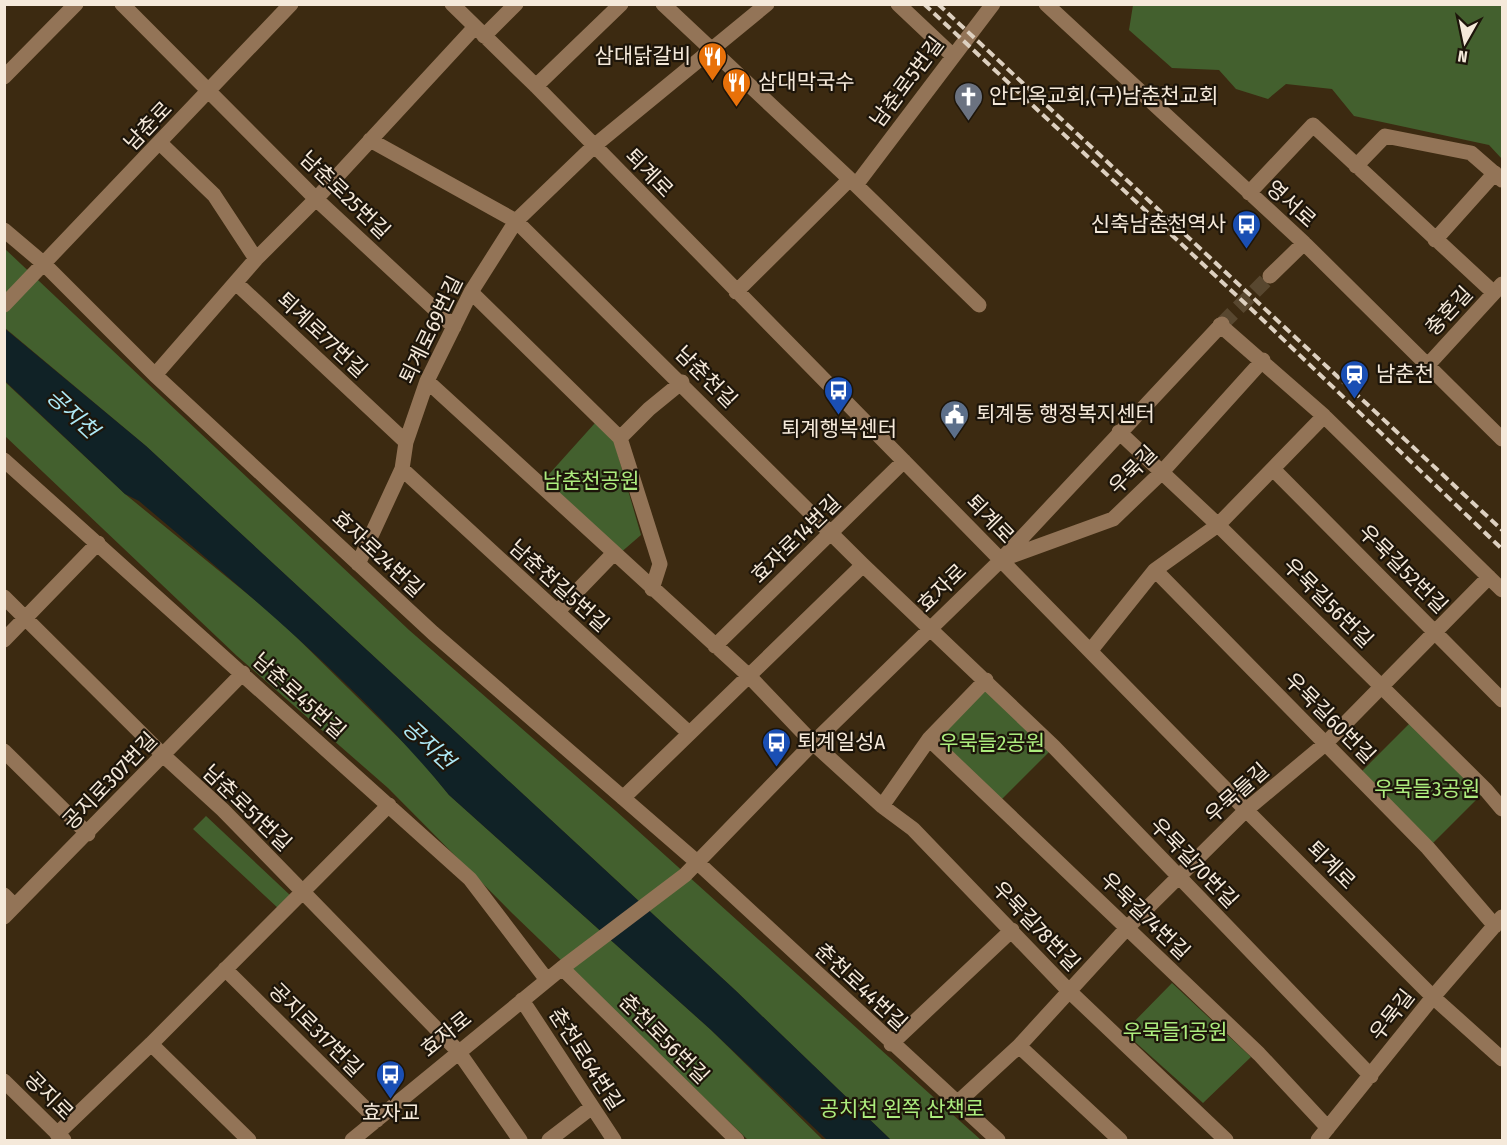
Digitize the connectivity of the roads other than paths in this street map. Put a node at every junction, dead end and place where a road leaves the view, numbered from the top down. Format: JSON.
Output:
{"nodes":[{"id":1,"x":76,"y":4,"type":"edge"},
{"id":2,"x":122,"y":4,"type":"edge"},
{"id":3,"x":291,"y":4,"type":"edge"},
{"id":4,"x":452,"y":4,"type":"edge"},
{"id":5,"x":516,"y":4,"type":"edge"},
{"id":6,"x":621,"y":4,"type":"edge"},
{"id":7,"x":663,"y":4,"type":"edge"},
{"id":8,"x":767,"y":4,"type":"edge"},
{"id":9,"x":898,"y":4,"type":"edge"},
{"id":10,"x":993,"y":4,"type":"edge"},
{"id":11,"x":1046,"y":4,"type":"edge"},
{"id":12,"x":479,"y":32,"type":"junction"},
{"id":13,"x":712,"y":49,"type":"junction"},
{"id":14,"x":952,"y":56,"type":"junction"},
{"id":15,"x":6,"y":71,"type":"edge"},
{"id":16,"x":536,"y":86,"type":"junction"},
{"id":17,"x":209,"y":92,"type":"junction"},
{"id":18,"x":370,"y":140,"type":"junction"},
{"id":19,"x":160,"y":143,"type":"junction"},
{"id":20,"x":594,"y":146,"type":"junction"},
{"id":21,"x":1356,"y":166,"type":"junction"},
{"id":22,"x":1499,"y":176,"type":"edge"},
{"id":23,"x":853,"y":182,"type":"junction"},
{"id":24,"x":1249,"y":194,"type":"junction"},
{"id":25,"x":316,"y":199,"type":"junction"},
{"id":26,"x":516,"y":221,"type":"junction"},
{"id":27,"x":4,"y":230,"type":"edge"},
{"id":28,"x":1436,"y":240,"type":"junction"},
{"id":29,"x":1304,"y":243,"type":"junction"},
{"id":30,"x":256,"y":259,"type":"junction"},
{"id":31,"x":38,"y":268,"type":"junction"},
{"id":32,"x":1270,"y":276,"type":"tunnel mouth"},
{"id":33,"x":236,"y":283,"type":"junction"},
{"id":34,"x":1498,"y":289,"type":"edge"},
{"id":35,"x":471,"y":292,"type":"junction"},
{"id":36,"x":736,"y":292,"type":"junction"},
{"id":37,"x":4,"y":305,"type":"edge"},
{"id":38,"x":979,"y":306,"type":"dead end"},
{"id":39,"x":454,"y":327,"type":"junction"},
{"id":40,"x":1263,"y":360,"type":"junction"},
{"id":41,"x":1427,"y":366,"type":"junction"},
{"id":42,"x":155,"y":375,"type":"junction"},
{"id":43,"x":427,"y":381,"type":"junction"},
{"id":44,"x":682,"y":382,"type":"junction"},
{"id":45,"x":1324,"y":416,"type":"junction"},
{"id":46,"x":1119,"y":432,"type":"junction"},
{"id":47,"x":620,"y":438,"type":"junction"},
{"id":48,"x":1503,"y":440,"type":"edge"},
{"id":49,"x":406,"y":442,"type":"junction"},
{"id":50,"x":4,"y":460,"type":"edge"},
{"id":51,"x":904,"y":461,"type":"junction"},
{"id":52,"x":402,"y":469,"type":"junction"},
{"id":53,"x":1273,"y":469,"type":"junction"},
{"id":54,"x":1162,"y":472,"type":"junction"},
{"id":55,"x":1218,"y":525,"type":"junction"},
{"id":56,"x":832,"y":533,"type":"junction"},
{"id":57,"x":98,"y":543,"type":"junction"},
{"id":58,"x":613,"y":554,"type":"junction"},
{"id":59,"x":1001,"y":560,"type":"junction"},
{"id":60,"x":358,"y":564,"type":"junction"},
{"id":61,"x":863,"y":565,"type":"junction"},
{"id":62,"x":1155,"y":570,"type":"junction"},
{"id":63,"x":1489,"y":577,"type":"junction"},
{"id":64,"x":652,"y":590,"type":"junction"},
{"id":65,"x":1503,"y":590,"type":"edge"},
{"id":66,"x":4,"y":597,"type":"edge"},
{"id":67,"x":558,"y":611,"type":"junction"},
{"id":68,"x":26,"y":618,"type":"junction"},
{"id":69,"x":930,"y":628,"type":"junction"},
{"id":70,"x":1436,"y":631,"type":"junction"},
{"id":71,"x":4,"y":640,"type":"edge"},
{"id":72,"x":716,"y":646,"type":"junction"},
{"id":73,"x":1091,"y":650,"type":"junction"},
{"id":74,"x":243,"y":673,"type":"junction"},
{"id":75,"x":749,"y":676,"type":"junction"},
{"id":76,"x":986,"y":680,"type":"junction"},
{"id":77,"x":1383,"y":687,"type":"junction"},
{"id":78,"x":1503,"y":700,"type":"edge"},
{"id":79,"x":689,"y":733,"type":"junction"},
{"id":80,"x":929,"y":739,"type":"junction"},
{"id":81,"x":813,"y":743,"type":"junction"},
{"id":82,"x":1325,"y":744,"type":"junction"},
{"id":83,"x":4,"y":751,"type":"edge"},
{"id":84,"x":164,"y":756,"type":"junction"},
{"id":85,"x":623,"y":798,"type":"junction"},
{"id":86,"x":389,"y":805,"type":"junction"},
{"id":87,"x":882,"y":806,"type":"junction"},
{"id":88,"x":1503,"y":809,"type":"edge"},
{"id":89,"x":1246,"y":810,"type":"junction"},
{"id":90,"x":88,"y":834,"type":"junction"},
{"id":91,"x":697,"y":862,"type":"junction"},
{"id":92,"x":1179,"y":877,"type":"junction"},
{"id":93,"x":302,"y":891,"type":"junction"},
{"id":94,"x":8,"y":906,"type":"edge"},
{"id":95,"x":1499,"y":921,"type":"edge"},
{"id":96,"x":1127,"y":928,"type":"junction"},
{"id":97,"x":1012,"y":930,"type":"junction"},
{"id":98,"x":565,"y":965,"type":"junction"},
{"id":99,"x":225,"y":969,"type":"junction"},
{"id":100,"x":547,"y":980,"type":"junction"},
{"id":101,"x":1068,"y":990,"type":"junction"},
{"id":102,"x":1433,"y":997,"type":"junction"},
{"id":103,"x":522,"y":1000,"type":"junction"},
{"id":104,"x":151,"y":1044,"type":"junction"},
{"id":105,"x":891,"y":1044,"type":"junction"},
{"id":106,"x":1019,"y":1046,"type":"junction"},
{"id":107,"x":458,"y":1051,"type":"junction"},
{"id":108,"x":1503,"y":1059,"type":"edge"},
{"id":109,"x":1371,"y":1076,"type":"junction"},
{"id":110,"x":4,"y":1081,"type":"edge"},
{"id":111,"x":957,"y":1103,"type":"junction"},
{"id":112,"x":592,"y":1107,"type":"junction"},
{"id":113,"x":377,"y":1120,"type":"junction"},
{"id":114,"x":1328,"y":1128,"type":"junction"},
{"id":115,"x":60,"y":1137,"type":"edge"},
{"id":116,"x":249,"y":1140,"type":"edge"},
{"id":117,"x":352,"y":1140,"type":"edge"},
{"id":118,"x":520,"y":1140,"type":"edge"},
{"id":119,"x":549,"y":1140,"type":"edge"},
{"id":120,"x":614,"y":1140,"type":"edge"},
{"id":121,"x":737,"y":1140,"type":"edge"},
{"id":122,"x":998,"y":1140,"type":"edge"},
{"id":123,"x":1120,"y":1140,"type":"edge"},
{"id":124,"x":1226,"y":1140,"type":"edge"},
{"id":125,"x":1318,"y":1140,"type":"edge"}],
"edges":[{"from":1,"to":15,"type":"street"},
{"from":2,"to":17,"type":"street","name":"남춘로25번길"},
{"from":3,"to":17,"type":"street","name":"남춘로"},
{"from":4,"to":12,"type":"street","name":"퇴계로"},
{"from":5,"to":12,"type":"street"},
{"from":6,"to":16,"type":"street"},
{"from":7,"to":13,"type":"street"},
{"from":8,"to":13,"type":"street"},
{"from":9,"to":14,"type":"street"},
{"from":10,"to":14,"type":"street","name":"남춘로5번길"},
{"from":11,"to":24,"type":"street","name":"영서로"},
{"from":12,"to":16,"type":"street","name":"퇴계로"},
{"from":12,"to":18,"type":"street"},
{"from":13,"to":20,"type":"street"},
{"from":13,"to":23,"type":"street"},
{"from":14,"to":23,"type":"street","name":"남춘로5번길"},
{"from":16,"to":20,"type":"street","name":"퇴계로"},
{"from":17,"to":19,"type":"street","name":"남춘로"},
{"from":17,"to":25,"type":"street","name":"남춘로25번길"},
{"from":18,"to":25,"type":"street"},
{"from":18,"to":26,"type":"street"},
{"from":19,"to":30,"type":"street"},
{"from":19,"to":31,"type":"street","name":"남춘로"},
{"from":20,"to":26,"type":"street","name":"퇴계로69번길"},
{"from":20,"to":36,"type":"street","name":"퇴계로"},
{"from":21,"to":22,"type":"street"},
{"from":21,"to":24,"type":"street"},
{"from":21,"to":28,"type":"street"},
{"from":22,"to":28,"type":"street"},
{"from":23,"to":36,"type":"street","name":"남춘로5번길"},
{"from":23,"to":38,"type":"street"},
{"from":24,"to":29,"type":"street","name":"영서로"},
{"from":25,"to":30,"type":"street"},
{"from":25,"to":39,"type":"street","name":"남춘로25번길"},
{"from":26,"to":35,"type":"street","name":"퇴계로69번길"},
{"from":26,"to":44,"type":"street","name":"남춘천길"},
{"from":27,"to":31,"type":"street","name":"효자로24번길"},
{"from":28,"to":34,"type":"street"},
{"from":29,"to":32,"type":"street"},
{"from":29,"to":41,"type":"street","name":"영서로"},
{"from":30,"to":33,"type":"street"},
{"from":31,"to":37,"type":"street","name":"남춘로"},
{"from":31,"to":42,"type":"street","name":"효자로24번길"},
{"from":33,"to":42,"type":"street"},
{"from":33,"to":49,"type":"street","name":"퇴계로77번길"},
{"from":34,"to":41,"type":"street","name":"충혼길"},
{"from":35,"to":39,"type":"street","name":"퇴계로69번길"},
{"from":35,"to":47,"type":"street"},
{"from":36,"to":51,"type":"street","name":"퇴계로"},
{"from":39,"to":43,"type":"street","name":"퇴계로69번길"},
{"from":40,"to":45,"type":"street"},
{"from":40,"to":46,"type":"street","name":"효자로"},
{"from":40,"to":54,"type":"street","name":"우묵길"},
{"from":41,"to":48,"type":"street","name":"영서로"},
{"from":42,"to":60,"type":"street","name":"효자로24번길"},
{"from":43,"to":49,"type":"street","name":"퇴계로69번길"},
{"from":43,"to":58,"type":"street"},
{"from":44,"to":47,"type":"street"},
{"from":44,"to":56,"type":"street","name":"남춘천길"},
{"from":45,"to":53,"type":"street"},
{"from":45,"to":63,"type":"street"},
{"from":46,"to":54,"type":"street","name":"우묵길56번길"},
{"from":46,"to":59,"type":"street","name":"효자로"},
{"from":47,"to":64,"type":"street"},
{"from":49,"to":52,"type":"street","name":"퇴계로69번길"},
{"from":50,"to":57,"type":"street","name":"남춘로45번길"},
{"from":51,"to":56,"type":"street","name":"효자로14번길"},
{"from":51,"to":59,"type":"street","name":"퇴계로"},
{"from":52,"to":60,"type":"street","name":"퇴계로69번길"},
{"from":52,"to":67,"type":"street","name":"남춘천길5번길"},
{"from":53,"to":55,"type":"street"},
{"from":53,"to":70,"type":"street","name":"우묵길52번길"},
{"from":54,"to":55,"type":"street","name":"우묵길56번길"},
{"from":54,"to":59,"type":"street","name":"우묵길"},
{"from":55,"to":62,"type":"street"},
{"from":55,"to":77,"type":"street","name":"우묵길56번길"},
{"from":56,"to":61,"type":"street","name":"남춘천길"},
{"from":56,"to":72,"type":"street","name":"효자로14번길"},
{"from":57,"to":68,"type":"street"},
{"from":57,"to":74,"type":"street","name":"남춘로45번길"},
{"from":58,"to":64,"type":"street"},
{"from":58,"to":67,"type":"street"},
{"from":59,"to":69,"type":"street","name":"효자로"},
{"from":59,"to":73,"type":"street","name":"퇴계로"},
{"from":60,"to":85,"type":"street","name":"효자로24번길"},
{"from":61,"to":69,"type":"street","name":"남춘천길"},
{"from":61,"to":75,"type":"street"},
{"from":62,"to":73,"type":"street"},
{"from":62,"to":82,"type":"street","name":"우묵길60번길"},
{"from":63,"to":65,"type":"street"},
{"from":63,"to":70,"type":"street","name":"우묵들길"},
{"from":64,"to":72,"type":"street"},
{"from":66,"to":68,"type":"street","name":"남춘로51번길"},
{"from":67,"to":79,"type":"street","name":"남춘천길5번길"},
{"from":68,"to":71,"type":"street"},
{"from":68,"to":84,"type":"street","name":"남춘로51번길"},
{"from":69,"to":76,"type":"street","name":"우묵길70번길"},
{"from":69,"to":81,"type":"street","name":"효자로"},
{"from":70,"to":77,"type":"street","name":"우묵들길"},
{"from":70,"to":78,"type":"street","name":"우묵길52번길"},
{"from":72,"to":75,"type":"street"},
{"from":73,"to":89,"type":"street","name":"퇴계로"},
{"from":74,"to":84,"type":"street","name":"공지로307번길"},
{"from":74,"to":86,"type":"street","name":"남춘로45번길"},
{"from":75,"to":79,"type":"street"},
{"from":75,"to":81,"type":"street"},
{"from":76,"to":80,"type":"street"},
{"from":76,"to":92,"type":"street","name":"우묵길70번길"},
{"from":77,"to":82,"type":"street","name":"우묵들길"},
{"from":77,"to":88,"type":"street","name":"우묵길56번길"},
{"from":79,"to":85,"type":"street"},
{"from":80,"to":87,"type":"street"},
{"from":80,"to":96,"type":"street","name":"우묵길74번길"},
{"from":81,"to":87,"type":"street","name":"우묵길78번길"},
{"from":81,"to":91,"type":"street","name":"효자로"},
{"from":82,"to":89,"type":"street","name":"우묵들길"},
{"from":82,"to":95,"type":"street","name":"우묵길60번길"},
{"from":83,"to":90,"type":"street"},
{"from":84,"to":90,"type":"street","name":"공지로307번길"},
{"from":84,"to":93,"type":"street","name":"남춘로51번길"},
{"from":85,"to":91,"type":"street","name":"효자로24번길"},
{"from":86,"to":93,"type":"street"},
{"from":86,"to":100,"type":"street","name":"남춘로45번길"},
{"from":87,"to":97,"type":"street","name":"우묵길78번길"},
{"from":89,"to":92,"type":"street","name":"우묵들길"},
{"from":89,"to":102,"type":"street","name":"퇴계로"},
{"from":90,"to":94,"type":"street","name":"공지로307번길"},
{"from":91,"to":98,"type":"street","name":"효자로"},
{"from":91,"to":105,"type":"street","name":"춘천로44번길"},
{"from":92,"to":96,"type":"street","name":"우묵들길"},
{"from":92,"to":109,"type":"street","name":"우묵길70번길"},
{"from":93,"to":99,"type":"street"},
{"from":93,"to":107,"type":"street","name":"남춘로51번길"},
{"from":95,"to":102,"type":"street","name":"우묵길"},
{"from":96,"to":101,"type":"street","name":"우묵들길"},
{"from":96,"to":114,"type":"street","name":"우묵길74번길"},
{"from":97,"to":101,"type":"street","name":"우묵길78번길"},
{"from":97,"to":105,"type":"street"},
{"from":98,"to":100,"type":"street","name":"효자로"},
{"from":98,"to":121,"type":"street","name":"춘천로56번길"},
{"from":99,"to":104,"type":"street"},
{"from":99,"to":113,"type":"street","name":"공지로317번길"},
{"from":100,"to":103,"type":"street","name":"효자로"},
{"from":101,"to":106,"type":"street","name":"우묵들길"},
{"from":101,"to":124,"type":"street","name":"우묵길78번길"},
{"from":102,"to":108,"type":"street","name":"퇴계로"},
{"from":102,"to":109,"type":"street","name":"우묵길"},
{"from":103,"to":107,"type":"street","name":"효자로"},
{"from":103,"to":112,"type":"street","name":"춘천로64번길"},
{"from":104,"to":115,"type":"street"},
{"from":104,"to":116,"type":"street"},
{"from":105,"to":111,"type":"street","name":"춘천로44번길"},
{"from":106,"to":111,"type":"street","name":"우묵들길"},
{"from":106,"to":123,"type":"street"},
{"from":107,"to":113,"type":"street","name":"효자로"},
{"from":107,"to":118,"type":"street","name":"남춘로51번길"},
{"from":109,"to":114,"type":"street","name":"우묵길"},
{"from":110,"to":115,"type":"street","name":"공지로"},
{"from":111,"to":122,"type":"street","name":"춘천로44번길"},
{"from":112,"to":119,"type":"street"},
{"from":112,"to":120,"type":"street","name":"춘천로64번길"},
{"from":113,"to":117,"type":"street","name":"효자로"},
{"from":114,"to":125,"type":"street","name":"우묵길"}]}
